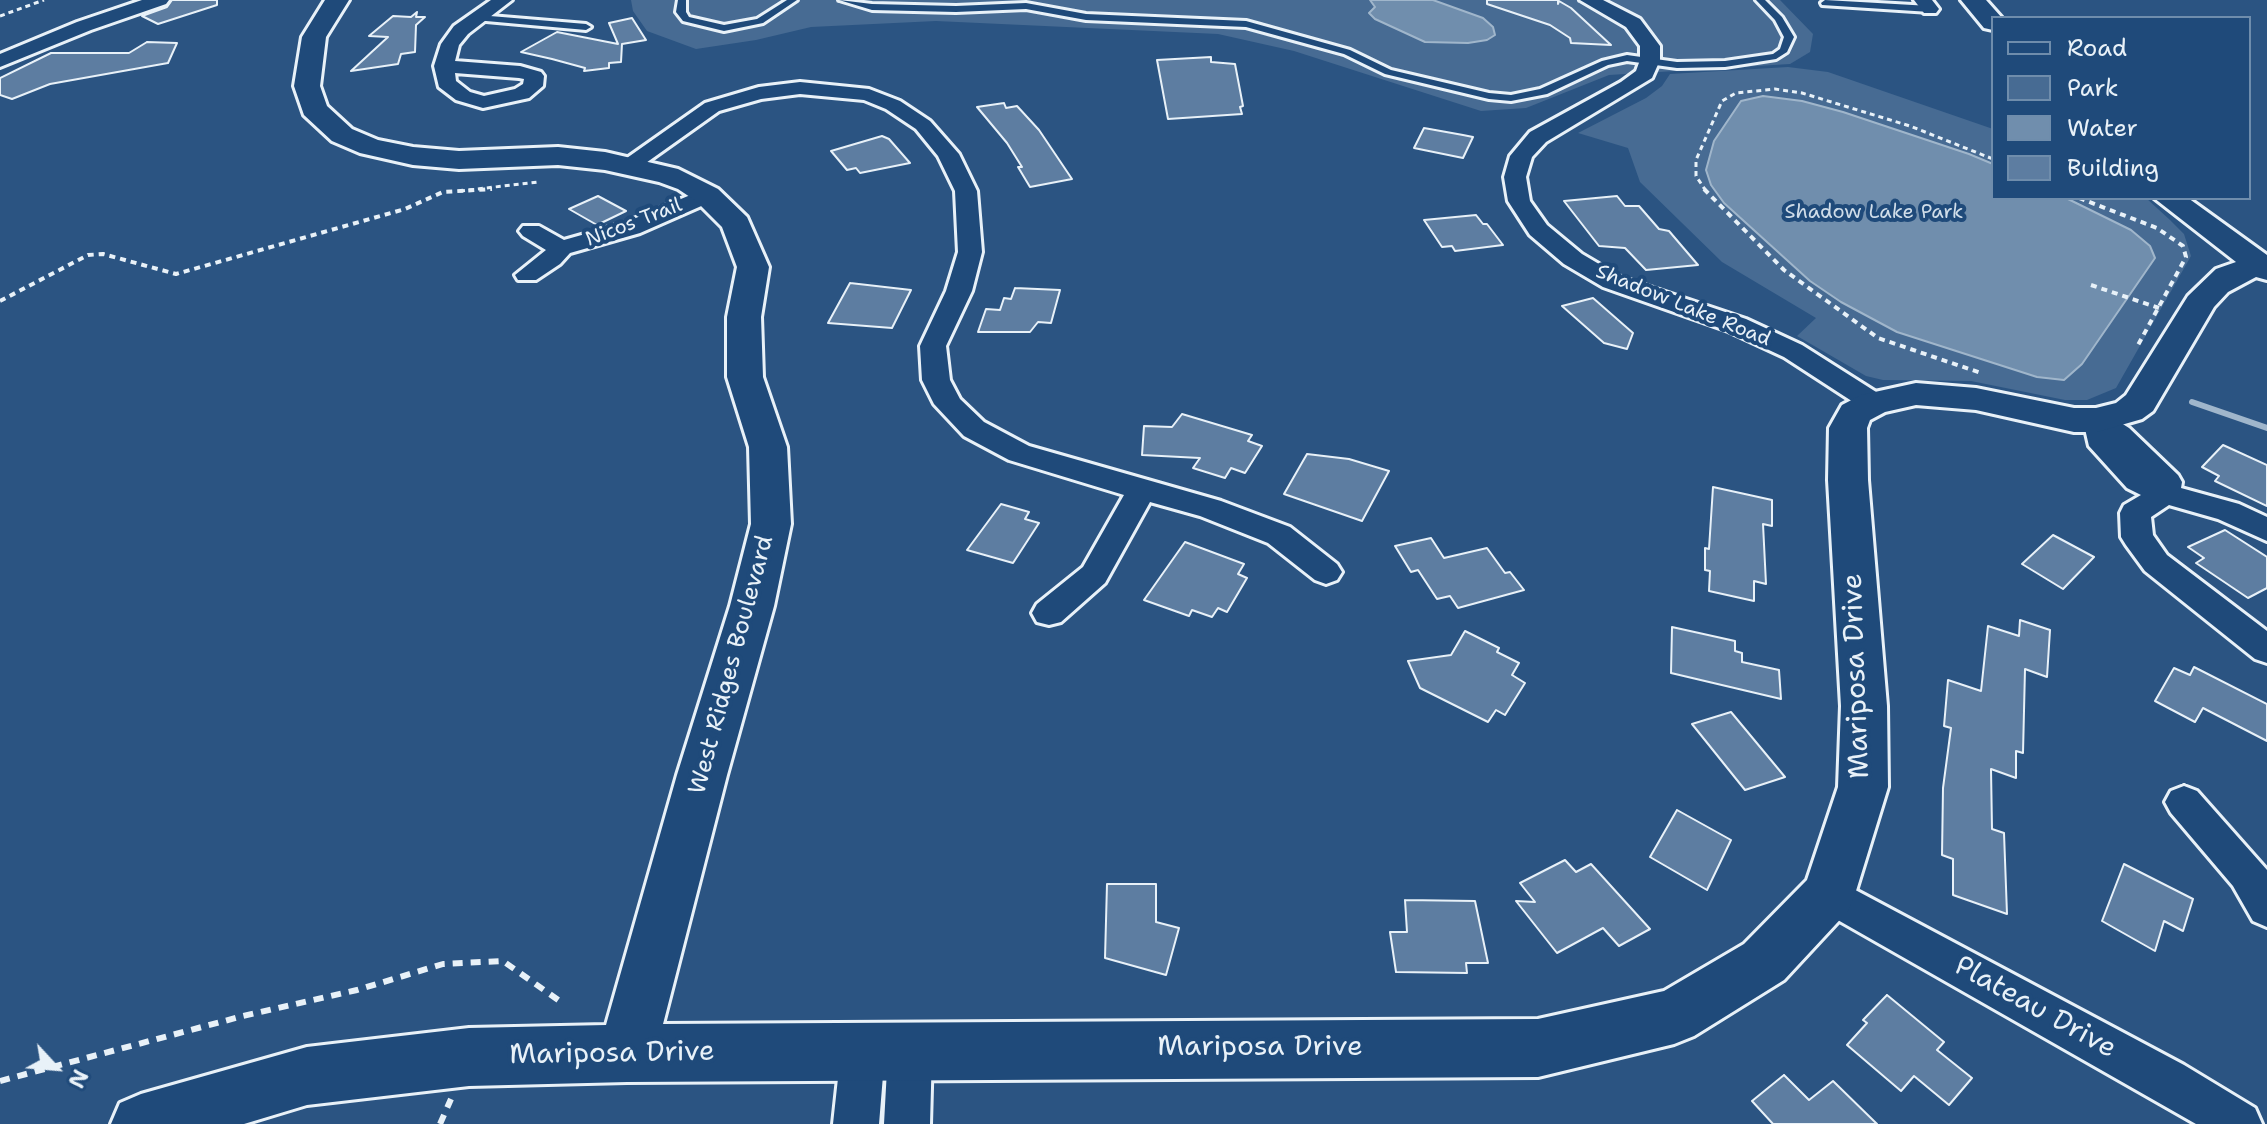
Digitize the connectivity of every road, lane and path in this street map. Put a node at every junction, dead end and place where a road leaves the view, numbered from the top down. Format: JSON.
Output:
{"nodes":[{"id":1,"x":44,"y":0,"type":"edge"},
{"id":2,"x":160,"y":0,"type":"edge"},
{"id":3,"x":337,"y":0,"type":"edge"},
{"id":4,"x":503,"y":0,"type":"edge"},
{"id":5,"x":682,"y":0,"type":"edge"},
{"id":6,"x":793,"y":0,"type":"edge"},
{"id":7,"x":843,"y":0,"type":"edge"},
{"id":8,"x":1589,"y":0,"type":"edge"},
{"id":9,"x":1760,"y":0,"type":"edge"},
{"id":10,"x":1973,"y":0,"type":"edge"},
{"id":11,"x":1825,"y":3,"type":"dead end"},
{"id":12,"x":1926,"y":4,"type":"edge"},
{"id":13,"x":0,"y":16,"type":"edge"},
{"id":14,"x":478,"y":18,"type":"junction"},
{"id":15,"x":1991,"y":21,"type":"edge"},
{"id":16,"x":84,"y":26,"type":"junction"},
{"id":17,"x":586,"y":27,"type":"dead end"},
{"id":18,"x":113,"y":37,"type":"dead end"},
{"id":19,"x":1650,"y":60,"type":"junction"},
{"id":20,"x":0,"y":61,"type":"edge"},
{"id":21,"x":444,"y":66,"type":"dead end"},
{"id":22,"x":1991,"y":158,"type":"edge"},
{"id":23,"x":628,"y":165,"type":"junction"},
{"id":24,"x":539,"y":182,"type":"dead end"},
{"id":25,"x":707,"y":195,"type":"junction"},
{"id":26,"x":2084,"y":200,"type":"edge"},
{"id":27,"x":2171,"y":200,"type":"edge"},
{"id":28,"x":531,"y":231,"type":"dead end"},
{"id":29,"x":561,"y":248,"type":"junction"},
{"id":30,"x":527,"y":275,"type":"dead end"},
{"id":31,"x":2264,"y":276,"type":"edge"},
{"id":32,"x":2091,"y":285,"type":"dead end"},
{"id":33,"x":0,"y":301,"type":"edge"},
{"id":34,"x":2159,"y":308,"type":"junction"},
{"id":35,"x":2137,"y":347,"type":"dead end"},
{"id":36,"x":1986,"y":375,"type":"dead end"},
{"id":37,"x":1874,"y":403,"type":"junction"},
{"id":38,"x":2097,"y":420,"type":"junction"},
{"id":39,"x":1142,"y":489,"type":"junction"},
{"id":40,"x":2165,"y":494,"type":"junction"},
{"id":41,"x":2267,"y":530,"type":"edge"},
{"id":42,"x":1326,"y":572,"type":"dead end"},
{"id":43,"x":1049,"y":613,"type":"dead end"},
{"id":44,"x":2267,"y":650,"type":"edge"},
{"id":45,"x":2184,"y":802,"type":"dead end"},
{"id":46,"x":1829,"y":894,"type":"junction"},
{"id":47,"x":2267,"y":908,"type":"edge"},
{"id":48,"x":561,"y":1002,"type":"dead end"},
{"id":49,"x":886,"y":1051,"type":"junction"},
{"id":50,"x":627,"y":1053,"type":"junction"},
{"id":51,"x":0,"y":1081,"type":"edge"},
{"id":52,"x":141,"y":1124,"type":"edge"},
{"id":53,"x":856,"y":1124,"type":"edge"},
{"id":54,"x":907,"y":1124,"type":"edge"},
{"id":55,"x":2239,"y":1124,"type":"edge"}],
"edges":[{"from":1,"to":13,"type":"path"},
{"from":2,"to":16,"type":"street"},
{"from":3,"to":23,"type":"street","name":"West Ridges Boulevard"},
{"from":4,"to":14,"type":"street"},
{"from":5,"to":6,"type":"lane"},
{"from":7,"to":19,"type":"lane"},
{"from":8,"to":19,"type":"street"},
{"from":9,"to":19,"type":"lane"},
{"from":10,"to":15,"type":"street"},
{"from":11,"to":12,"type":"lane"},
{"from":14,"to":17,"type":"lane"},
{"from":14,"to":21,"type":"street"},
{"from":16,"to":18,"type":"street"},
{"from":16,"to":20,"type":"street"},
{"from":19,"to":37,"type":"street","name":"Shadow Lake Road"},
{"from":22,"to":36,"type":"path"},
{"from":23,"to":25,"type":"street","name":"West Ridges Boulevard"},
{"from":23,"to":39,"type":"street"},
{"from":24,"to":33,"type":"path"},
{"from":25,"to":29,"type":"street","name":"Nicos Trail"},
{"from":25,"to":50,"type":"street","name":"West Ridges Boulevard"},
{"from":26,"to":34,"type":"path"},
{"from":27,"to":31,"type":"street"},
{"from":28,"to":29,"type":"street","name":"Nicos Trail"},
{"from":29,"to":30,"type":"street","name":"Nicos Trail"},
{"from":31,"to":38,"type":"street"},
{"from":32,"to":34,"type":"path"},
{"from":34,"to":35,"type":"path"},
{"from":37,"to":38,"type":"street"},
{"from":37,"to":46,"type":"street","name":"Mariposa Drive"},
{"from":38,"to":40,"type":"street"},
{"from":39,"to":42,"type":"street"},
{"from":39,"to":43,"type":"street"},
{"from":40,"to":41,"type":"street"},
{"from":40,"to":44,"type":"street"},
{"from":45,"to":47,"type":"street"},
{"from":46,"to":49,"type":"street","name":"Mariposa Drive"},
{"from":46,"to":55,"type":"street","name":"Plateau Drive"},
{"from":48,"to":51,"type":"path"},
{"from":49,"to":50,"type":"street","name":"Mariposa Drive"},
{"from":49,"to":53,"type":"street"},
{"from":49,"to":54,"type":"street"},
{"from":50,"to":52,"type":"street","name":"Mariposa Drive"}]}
